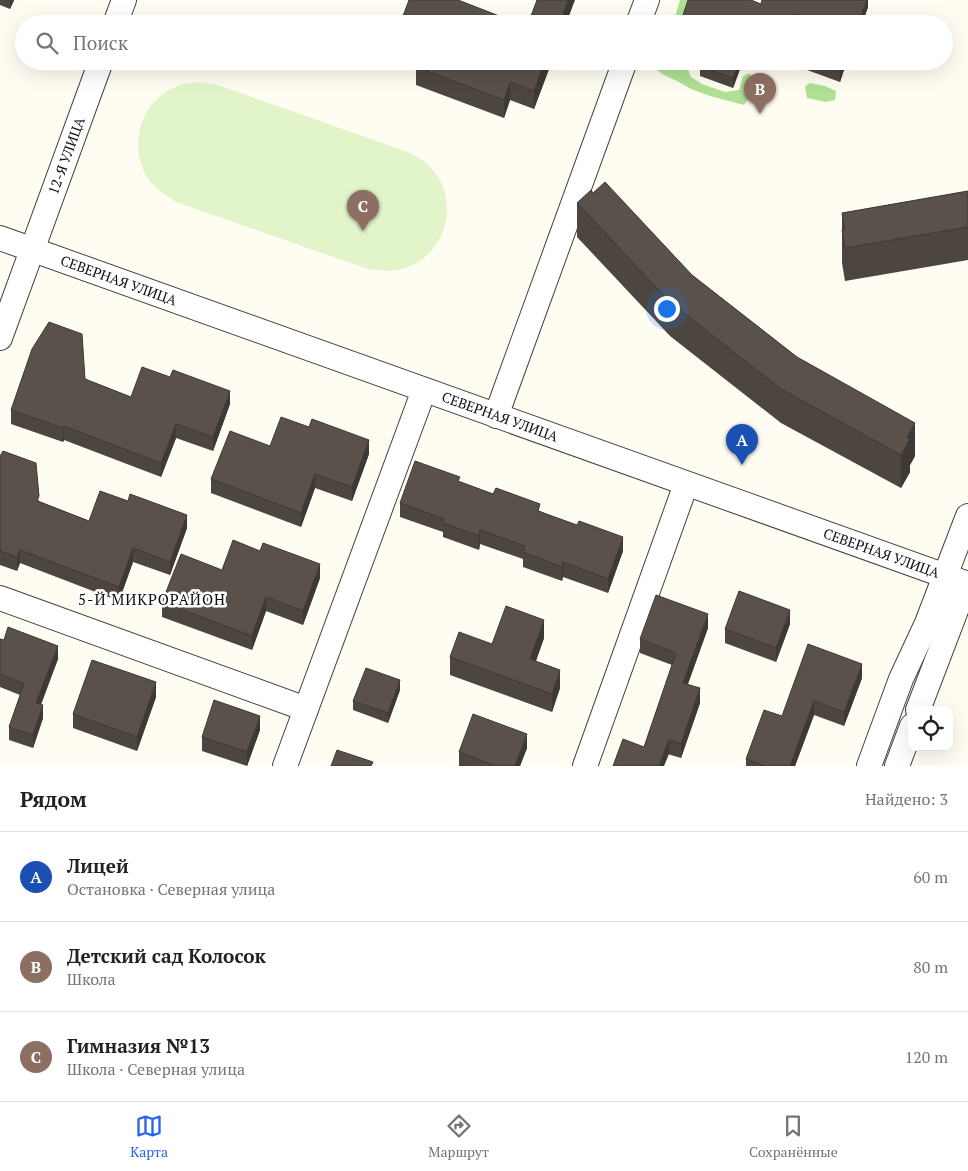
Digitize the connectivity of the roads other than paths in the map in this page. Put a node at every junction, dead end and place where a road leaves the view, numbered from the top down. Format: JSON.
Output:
{"nodes":[{"id":1,"x":124,"y":0,"type":"edge"},
{"id":2,"x":647,"y":0,"type":"edge"},
{"id":3,"x":118,"y":15,"type":"edge"},
{"id":4,"x":641,"y":15,"type":"edge"},
{"id":5,"x":98,"y":70,"type":"edge"},
{"id":6,"x":622,"y":70,"type":"edge"},
{"id":7,"x":0,"y":238,"type":"edge"},
{"id":8,"x":32,"y":250,"type":"junction"},
{"id":9,"x":0,"y":338,"type":"edge"},
{"id":10,"x":424,"y":390,"type":"junction"},
{"id":11,"x":496,"y":416,"type":"junction"},
{"id":12,"x":686,"y":484,"type":"junction"},
{"id":13,"x":968,"y":516,"type":"edge"},
{"id":14,"x":960,"y":582,"type":"edge"},
{"id":15,"x":0,"y":598,"type":"edge"},
{"id":16,"x":919,"y":706,"type":"edge"},
{"id":17,"x":306,"y":709,"type":"junction"},
{"id":18,"x":908,"y":737,"type":"edge"},
{"id":19,"x":285,"y":766,"type":"edge"},
{"id":20,"x":585,"y":766,"type":"edge"},
{"id":21,"x":869,"y":766,"type":"edge"},
{"id":22,"x":897,"y":766,"type":"edge"}],
"edges":[{"from":1,"to":3,"type":"street"},
{"from":2,"to":4,"type":"street"},
{"from":5,"to":8,"type":"street","name":"12-Я УЛИЦА"},
{"from":6,"to":11,"type":"street"},
{"from":7,"to":8,"type":"street","name":"СЕВЕРНАЯ УЛИЦА"},
{"from":8,"to":9,"type":"street","name":"12-Я УЛИЦА"},
{"from":8,"to":10,"type":"street","name":"СЕВЕРНАЯ УЛИЦА"},
{"from":10,"to":11,"type":"street","name":"СЕВЕРНАЯ УЛИЦА"},
{"from":10,"to":17,"type":"street"},
{"from":11,"to":12,"type":"street","name":"СЕВЕРНАЯ УЛИЦА"},
{"from":12,"to":14,"type":"street","name":"СЕВЕРНАЯ УЛИЦА"},
{"from":12,"to":20,"type":"street"},
{"from":13,"to":14,"type":"street"},
{"from":14,"to":16,"type":"street"},
{"from":14,"to":21,"type":"street"},
{"from":15,"to":17,"type":"street"},
{"from":17,"to":19,"type":"street"},
{"from":18,"to":22,"type":"street"}]}
